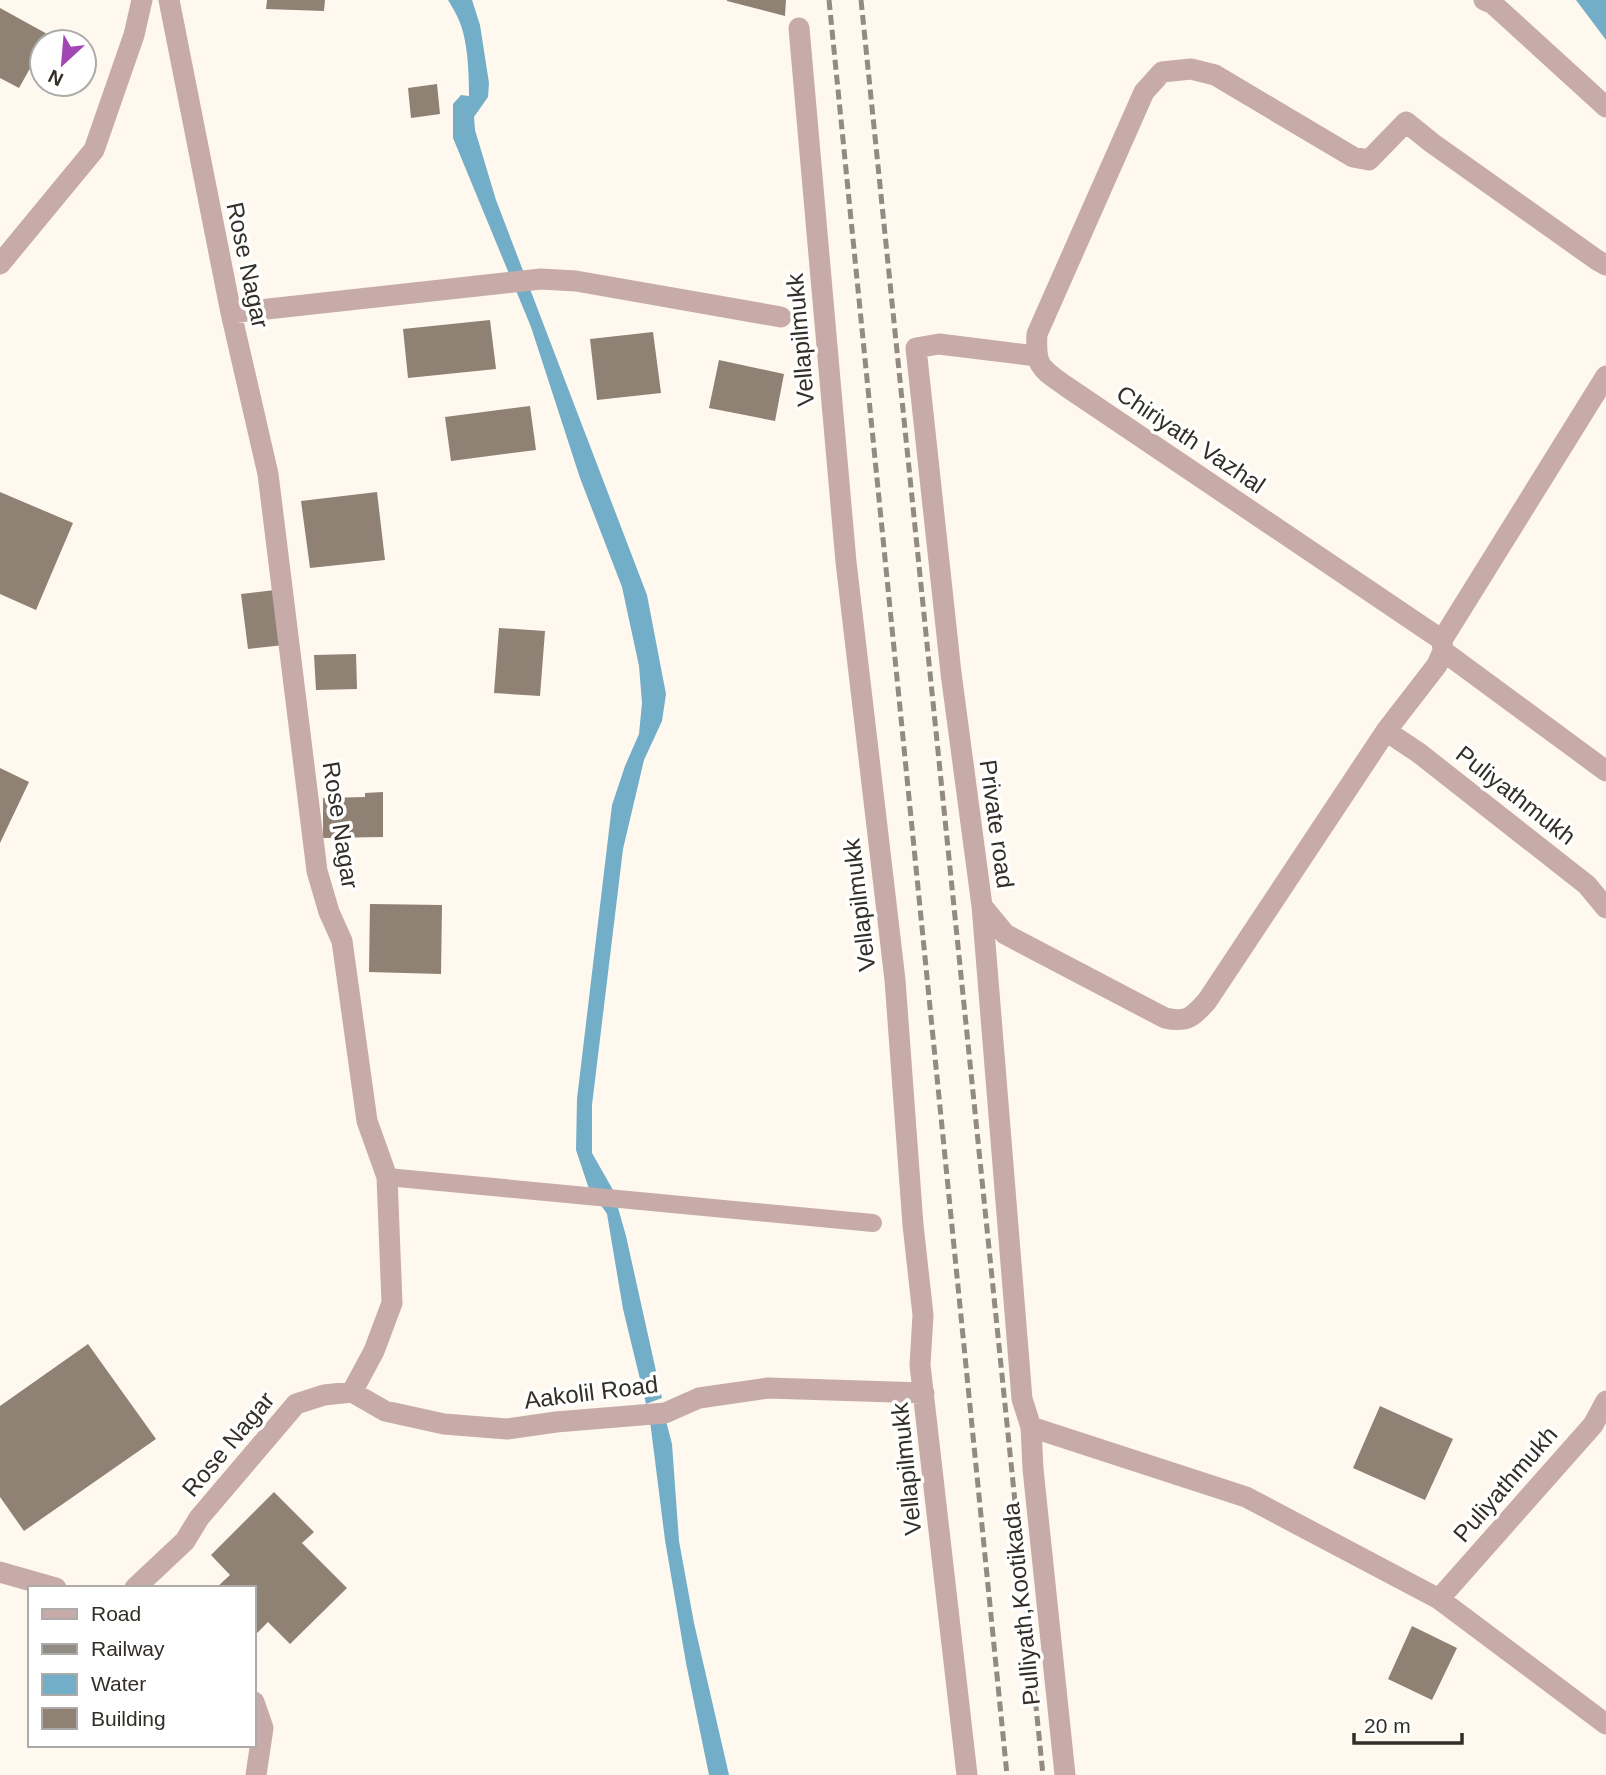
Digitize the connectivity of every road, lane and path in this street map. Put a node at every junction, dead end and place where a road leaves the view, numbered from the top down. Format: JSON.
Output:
{"nodes":[{"id":1,"x":142,"y":0,"type":"edge"},
{"id":2,"x":169,"y":0,"type":"edge"},
{"id":3,"x":1484,"y":0,"type":"edge"},
{"id":4,"x":799,"y":28,"type":"dead end"},
{"id":5,"x":1606,"y":107,"type":"edge"},
{"id":6,"x":0,"y":264,"type":"edge"},
{"id":7,"x":1606,"y":265,"type":"edge"},
{"id":8,"x":231,"y":313,"type":"junction"},
{"id":9,"x":781,"y":317,"type":"dead end"},
{"id":10,"x":1036,"y":356,"type":"junction"},
{"id":11,"x":1606,"y":376,"type":"edge"},
{"id":12,"x":1442,"y":645,"type":"junction"},
{"id":13,"x":1386,"y":731,"type":"junction"},
{"id":14,"x":1606,"y":771,"type":"edge"},
{"id":15,"x":982,"y":906,"type":"junction"},
{"id":16,"x":1606,"y":908,"type":"edge"},
{"id":17,"x":387,"y":1177,"type":"junction"},
{"id":18,"x":873,"y":1223,"type":"dead end"},
{"id":19,"x":352,"y":1392,"type":"junction"},
{"id":20,"x":924,"y":1393,"type":"junction"},
{"id":21,"x":1606,"y":1401,"type":"edge"},
{"id":22,"x":1031,"y":1427,"type":"junction"},
{"id":23,"x":0,"y":1572,"type":"edge"},
{"id":24,"x":49,"y":1586,"type":"edge"},
{"id":25,"x":137,"y":1586,"type":"edge"},
{"id":26,"x":1439,"y":1599,"type":"junction"},
{"id":27,"x":256,"y":1708,"type":"edge"},
{"id":28,"x":1606,"y":1724,"type":"edge"},
{"id":29,"x":256,"y":1775,"type":"edge"},
{"id":30,"x":967,"y":1775,"type":"edge"},
{"id":31,"x":1065,"y":1775,"type":"edge"}],
"edges":[{"from":1,"to":6,"type":"street"},
{"from":2,"to":8,"type":"street","name":"Rose Nagar"},
{"from":3,"to":5,"type":"street"},
{"from":4,"to":20,"type":"street","name":"Vellapilmukk"},
{"from":7,"to":10,"type":"street"},
{"from":8,"to":9,"type":"street"},
{"from":8,"to":17,"type":"street","name":"Rose Nagar"},
{"from":10,"to":12,"type":"street","name":"Chiriyath Vazhal"},
{"from":10,"to":15,"type":"street","name":"Private road"},
{"from":11,"to":12,"type":"street"},
{"from":12,"to":13,"type":"street"},
{"from":12,"to":14,"type":"street"},
{"from":13,"to":15,"type":"street"},
{"from":13,"to":16,"type":"street","name":"Puliyathmukh"},
{"from":15,"to":22,"type":"street","name":"Private road"},
{"from":17,"to":18,"type":"lane"},
{"from":17,"to":19,"type":"street","name":"Rose Nagar"},
{"from":19,"to":20,"type":"street","name":"Aakolil Road"},
{"from":19,"to":25,"type":"street","name":"Rose Nagar"},
{"from":20,"to":30,"type":"street","name":"Vellapilmukk"},
{"from":21,"to":26,"type":"street","name":"Puliyathmukh"},
{"from":22,"to":26,"type":"street"},
{"from":22,"to":31,"type":"street","name":"Pulliyath,Kootikada"},
{"from":23,"to":24,"type":"street"},
{"from":26,"to":28,"type":"street"},
{"from":27,"to":29,"type":"street"}]}
